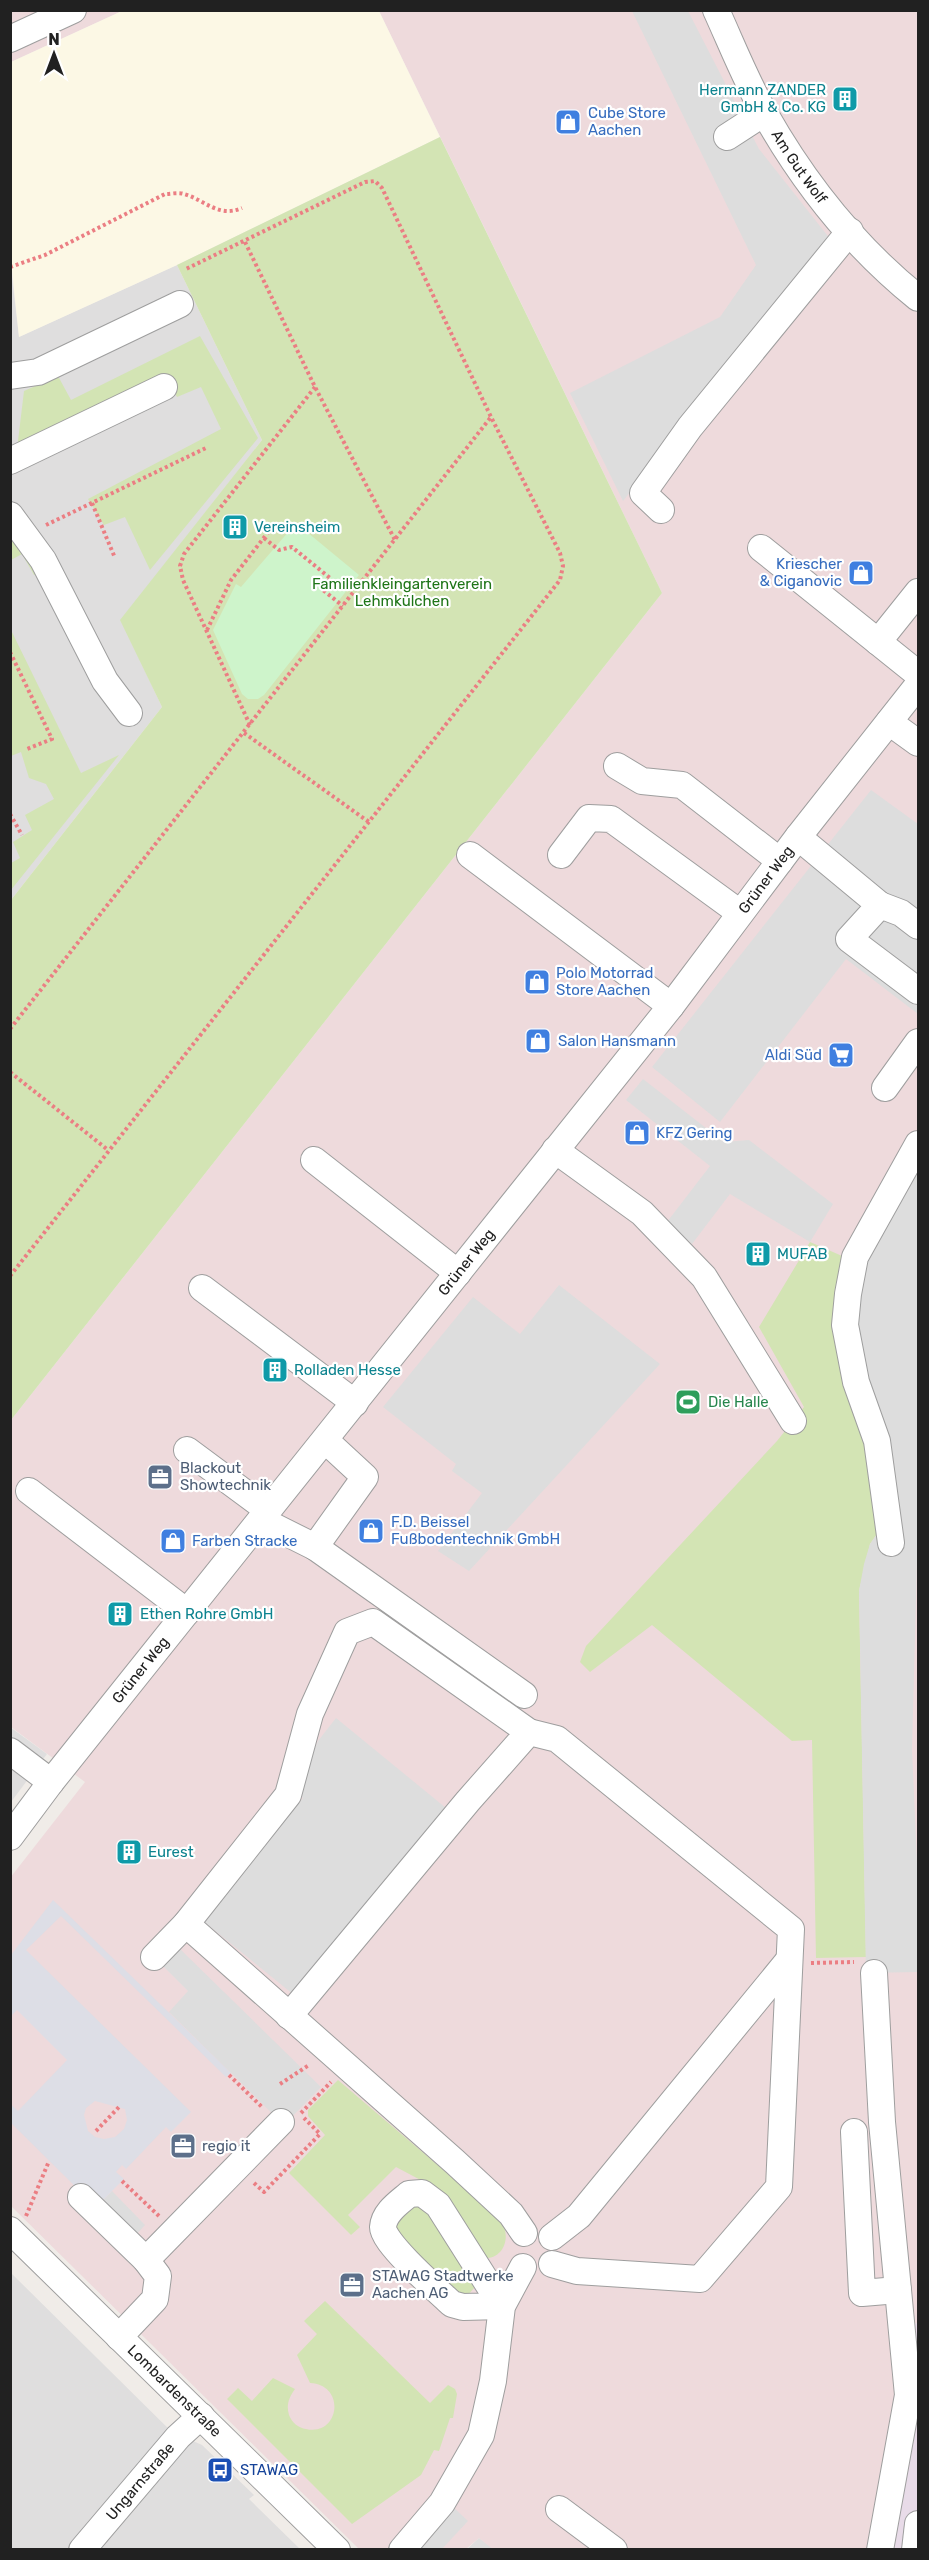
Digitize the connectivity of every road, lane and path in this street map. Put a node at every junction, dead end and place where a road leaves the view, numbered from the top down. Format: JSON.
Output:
{"nodes":[{"id":1,"x":74,"y":10,"type":"edge"},
{"id":2,"x":716,"y":10,"type":"edge"},
{"id":3,"x":10,"y":39,"type":"edge"},
{"id":4,"x":765,"y":113,"type":"junction"},
{"id":5,"x":727,"y":137,"type":"dead end"},
{"id":6,"x":242,"y":208,"type":"dead end"},
{"id":7,"x":850,"y":231,"type":"junction"},
{"id":8,"x":245,"y":242,"type":"junction"},
{"id":9,"x":10,"y":267,"type":"edge"},
{"id":10,"x":186,"y":269,"type":"dead end"},
{"id":11,"x":918,"y":298,"type":"edge"},
{"id":12,"x":180,"y":304,"type":"dead end"},
{"id":13,"x":10,"y":376,"type":"edge"},
{"id":14,"x":164,"y":387,"type":"dead end"},
{"id":15,"x":315,"y":387,"type":"junction"},
{"id":16,"x":491,"y":417,"type":"junction"},
{"id":17,"x":208,"y":447,"type":"dead end"},
{"id":18,"x":10,"y":461,"type":"edge"},
{"id":19,"x":92,"y":503,"type":"junction"},
{"id":20,"x":661,"y":510,"type":"dead end"},
{"id":21,"x":18,"y":524,"type":"edge"},
{"id":22,"x":273,"y":526,"type":"dead end"},
{"id":23,"x":264,"y":538,"type":"junction"},
{"id":24,"x":395,"y":540,"type":"junction"},
{"id":25,"x":761,"y":548,"type":"dead end"},
{"id":26,"x":115,"y":558,"type":"dead end"},
{"id":27,"x":918,"y":592,"type":"edge"},
{"id":28,"x":343,"y":606,"type":"junction"},
{"id":29,"x":207,"y":631,"type":"junction"},
{"id":30,"x":878,"y":642,"type":"junction"},
{"id":31,"x":10,"y":652,"type":"edge"},
{"id":32,"x":918,"y":674,"type":"edge"},
{"id":33,"x":918,"y":685,"type":"edge"},
{"id":34,"x":129,"y":713,"type":"dead end"},
{"id":35,"x":889,"y":722,"type":"junction"},
{"id":36,"x":250,"y":725,"type":"junction"},
{"id":37,"x":244,"y":732,"type":"junction"},
{"id":38,"x":918,"y":743,"type":"edge"},
{"id":39,"x":27,"y":749,"type":"dead end"},
{"id":40,"x":617,"y":766,"type":"dead end"},
{"id":41,"x":10,"y":814,"type":"edge"},
{"id":42,"x":369,"y":822,"type":"junction"},
{"id":43,"x":21,"y":835,"type":"dead end"},
{"id":44,"x":798,"y":837,"type":"junction"},
{"id":45,"x":470,"y":855,"type":"dead end"},
{"id":46,"x":561,"y":855,"type":"dead end"},
{"id":47,"x":780,"y":861,"type":"junction"},
{"id":48,"x":880,"y":905,"type":"junction"},
{"id":49,"x":740,"y":913,"type":"junction"},
{"id":50,"x":918,"y":926,"type":"edge"},
{"id":51,"x":918,"y":991,"type":"edge"},
{"id":52,"x":671,"y":1006,"type":"junction"},
{"id":53,"x":10,"y":1029,"type":"edge"},
{"id":54,"x":918,"y":1042,"type":"edge"},
{"id":55,"x":10,"y":1072,"type":"edge"},
{"id":56,"x":885,"y":1088,"type":"dead end"},
{"id":57,"x":555,"y":1149,"type":"junction"},
{"id":58,"x":108,"y":1150,"type":"junction"},
{"id":59,"x":914,"y":1153,"type":"edge"},
{"id":60,"x":314,"y":1160,"type":"dead end"},
{"id":61,"x":458,"y":1273,"type":"junction"},
{"id":62,"x":10,"y":1276,"type":"edge"},
{"id":63,"x":202,"y":1288,"type":"dead end"},
{"id":64,"x":354,"y":1403,"type":"junction"},
{"id":65,"x":793,"y":1421,"type":"dead end"},
{"id":66,"x":325,"y":1440,"type":"junction"},
{"id":67,"x":187,"y":1450,"type":"dead end"},
{"id":68,"x":29,"y":1491,"type":"dead end"},
{"id":69,"x":265,"y":1515,"type":"junction"},
{"id":70,"x":891,"y":1543,"type":"dead end"},
{"id":71,"x":315,"y":1547,"type":"junction"},
{"id":72,"x":187,"y":1612,"type":"junction"},
{"id":73,"x":524,"y":1695,"type":"dead end"},
{"id":74,"x":528,"y":1732,"type":"junction"},
{"id":75,"x":10,"y":1751,"type":"edge"},
{"id":76,"x":51,"y":1782,"type":"junction"},
{"id":77,"x":10,"y":1838,"type":"edge"},
{"id":78,"x":186,"y":1924,"type":"junction"},
{"id":79,"x":154,"y":1957,"type":"dead end"},
{"id":80,"x":789,"y":1960,"type":"junction"},
{"id":81,"x":816,"y":1963,"type":"dead end"},
{"id":82,"x":868,"y":1967,"type":"joint"},
{"id":83,"x":289,"y":2016,"type":"junction"},
{"id":84,"x":346,"y":2066,"type":"junction"},
{"id":85,"x":304,"y":2070,"type":"dead end"},
{"id":86,"x":229,"y":2075,"type":"dead end"},
{"id":87,"x":280,"y":2084,"type":"dead end"},
{"id":88,"x":260,"y":2105,"type":"dead end"},
{"id":89,"x":119,"y":2107,"type":"dead end"},
{"id":90,"x":281,"y":2122,"type":"dead end"},
{"id":91,"x":96,"y":2131,"type":"dead end"},
{"id":92,"x":854,"y":2132,"type":"dead end"},
{"id":93,"x":664,"y":2135,"type":"dead end"},
{"id":94,"x":633,"y":2150,"type":"junction"},
{"id":95,"x":49,"y":2161,"type":"dead end"},
{"id":96,"x":281,"y":2174,"type":"dead end"},
{"id":97,"x":122,"y":2181,"type":"dead end"},
{"id":98,"x":81,"y":2197,"type":"dead end"},
{"id":99,"x":140,"y":2198,"type":"dead end"},
{"id":100,"x":30,"y":2206,"type":"dead end"},
{"id":101,"x":10,"y":2230,"type":"edge"},
{"id":102,"x":524,"y":2233,"type":"junction"},
{"id":103,"x":552,"y":2237,"type":"junction"},
{"id":104,"x":146,"y":2260,"type":"junction"},
{"id":105,"x":552,"y":2264,"type":"junction"},
{"id":106,"x":523,"y":2267,"type":"junction"},
{"id":107,"x":898,"y":2290,"type":"junction"},
{"id":108,"x":502,"y":2306,"type":"junction"},
{"id":109,"x":118,"y":2337,"type":"junction"},
{"id":110,"x":201,"y":2416,"type":"junction"},
{"id":111,"x":559,"y":2509,"type":"dead end"},
{"id":112,"x":918,"y":2524,"type":"edge"},
{"id":113,"x":81,"y":2550,"type":"edge"},
{"id":114,"x":337,"y":2550,"type":"edge"},
{"id":115,"x":402,"y":2550,"type":"edge"},
{"id":116,"x":614,"y":2550,"type":"edge"},
{"id":117,"x":880,"y":2550,"type":"edge"},
{"id":118,"x":915,"y":2550,"type":"edge"}],
"edges":[{"from":1,"to":3,"type":"street"},
{"from":2,"to":4,"type":"street","name":"Am Gut Wolf"},
{"from":4,"to":5,"type":"street"},
{"from":4,"to":7,"type":"street","name":"Am Gut Wolf"},
{"from":6,"to":9,"type":"path"},
{"from":7,"to":11,"type":"street","name":"Am Gut Wolf"},
{"from":7,"to":20,"type":"street"},
{"from":8,"to":10,"type":"path"},
{"from":8,"to":15,"type":"path"},
{"from":8,"to":16,"type":"path"},
{"from":12,"to":13,"type":"street"},
{"from":14,"to":18,"type":"street"},
{"from":15,"to":24,"type":"path"},
{"from":15,"to":29,"type":"path"},
{"from":16,"to":24,"type":"path"},
{"from":16,"to":42,"type":"path"},
{"from":17,"to":19,"type":"path"},
{"from":19,"to":21,"type":"path"},
{"from":19,"to":26,"type":"path"},
{"from":21,"to":34,"type":"street"},
{"from":22,"to":23,"type":"path"},
{"from":23,"to":28,"type":"path"},
{"from":23,"to":29,"type":"path"},
{"from":24,"to":28,"type":"path"},
{"from":25,"to":30,"type":"street"},
{"from":27,"to":30,"type":"street"},
{"from":28,"to":36,"type":"path"},
{"from":29,"to":36,"type":"path"},
{"from":30,"to":32,"type":"street"},
{"from":31,"to":39,"type":"path"},
{"from":33,"to":35,"type":"street","name":"Grüner Weg"},
{"from":35,"to":38,"type":"street"},
{"from":35,"to":44,"type":"street","name":"Grüner Weg"},
{"from":36,"to":37,"type":"path"},
{"from":37,"to":42,"type":"path"},
{"from":37,"to":53,"type":"path"},
{"from":40,"to":47,"type":"street"},
{"from":41,"to":43,"type":"path"},
{"from":42,"to":58,"type":"path"},
{"from":44,"to":47,"type":"street","name":"Grüner Weg"},
{"from":44,"to":48,"type":"street"},
{"from":45,"to":52,"type":"street"},
{"from":46,"to":49,"type":"street"},
{"from":47,"to":49,"type":"street","name":"Grüner Weg"},
{"from":48,"to":50,"type":"street"},
{"from":48,"to":51,"type":"street"},
{"from":49,"to":52,"type":"street","name":"Grüner Weg"},
{"from":52,"to":57,"type":"street","name":"Grüner Weg"},
{"from":54,"to":56,"type":"street"},
{"from":55,"to":58,"type":"path"},
{"from":57,"to":61,"type":"street","name":"Grüner Weg"},
{"from":57,"to":65,"type":"street"},
{"from":58,"to":62,"type":"path"},
{"from":59,"to":70,"type":"street"},
{"from":60,"to":61,"type":"street"},
{"from":61,"to":64,"type":"street","name":"Grüner Weg"},
{"from":63,"to":64,"type":"street"},
{"from":64,"to":66,"type":"street","name":"Grüner Weg"},
{"from":66,"to":69,"type":"street","name":"Grüner Weg"},
{"from":66,"to":71,"type":"street"},
{"from":67,"to":69,"type":"street"},
{"from":68,"to":72,"type":"street"},
{"from":69,"to":71,"type":"street"},
{"from":69,"to":72,"type":"street","name":"Grüner Weg"},
{"from":71,"to":73,"type":"street"},
{"from":72,"to":76,"type":"street","name":"Grüner Weg"},
{"from":74,"to":78,"type":"street"},
{"from":74,"to":80,"type":"street"},
{"from":74,"to":83,"type":"street"},
{"from":75,"to":76,"type":"street"},
{"from":76,"to":77,"type":"street","name":"Grüner Weg"},
{"from":78,"to":79,"type":"street"},
{"from":78,"to":83,"type":"street"},
{"from":80,"to":94,"type":"street"},
{"from":80,"to":105,"type":"street"},
{"from":81,"to":82,"type":"path"},
{"from":82,"to":107,"type":"street"},
{"from":83,"to":84,"type":"street"},
{"from":84,"to":96,"type":"path"},
{"from":84,"to":102,"type":"street"},
{"from":85,"to":87,"type":"path"},
{"from":86,"to":88,"type":"path"},
{"from":89,"to":91,"type":"path"},
{"from":90,"to":104,"type":"street"},
{"from":92,"to":107,"type":"street"},
{"from":93,"to":94,"type":"street"},
{"from":94,"to":103,"type":"street"},
{"from":95,"to":100,"type":"path"},
{"from":97,"to":99,"type":"path"},
{"from":98,"to":104,"type":"street"},
{"from":101,"to":109,"type":"street","name":"Lombardenstraße"},
{"from":102,"to":103,"type":"street"},
{"from":102,"to":106,"type":"street"},
{"from":103,"to":105,"type":"street"},
{"from":104,"to":109,"type":"street"},
{"from":105,"to":106,"type":"street"},
{"from":106,"to":108,"type":"street"},
{"from":107,"to":117,"type":"street"},
{"from":108,"to":108,"type":"street"},
{"from":108,"to":115,"type":"street"},
{"from":109,"to":110,"type":"street","name":"Lombardenstraße"},
{"from":110,"to":113,"type":"street","name":"Ungarnstraße"},
{"from":110,"to":114,"type":"street","name":"Lombardenstraße"},
{"from":111,"to":116,"type":"street"},
{"from":112,"to":118,"type":"street"}]}
